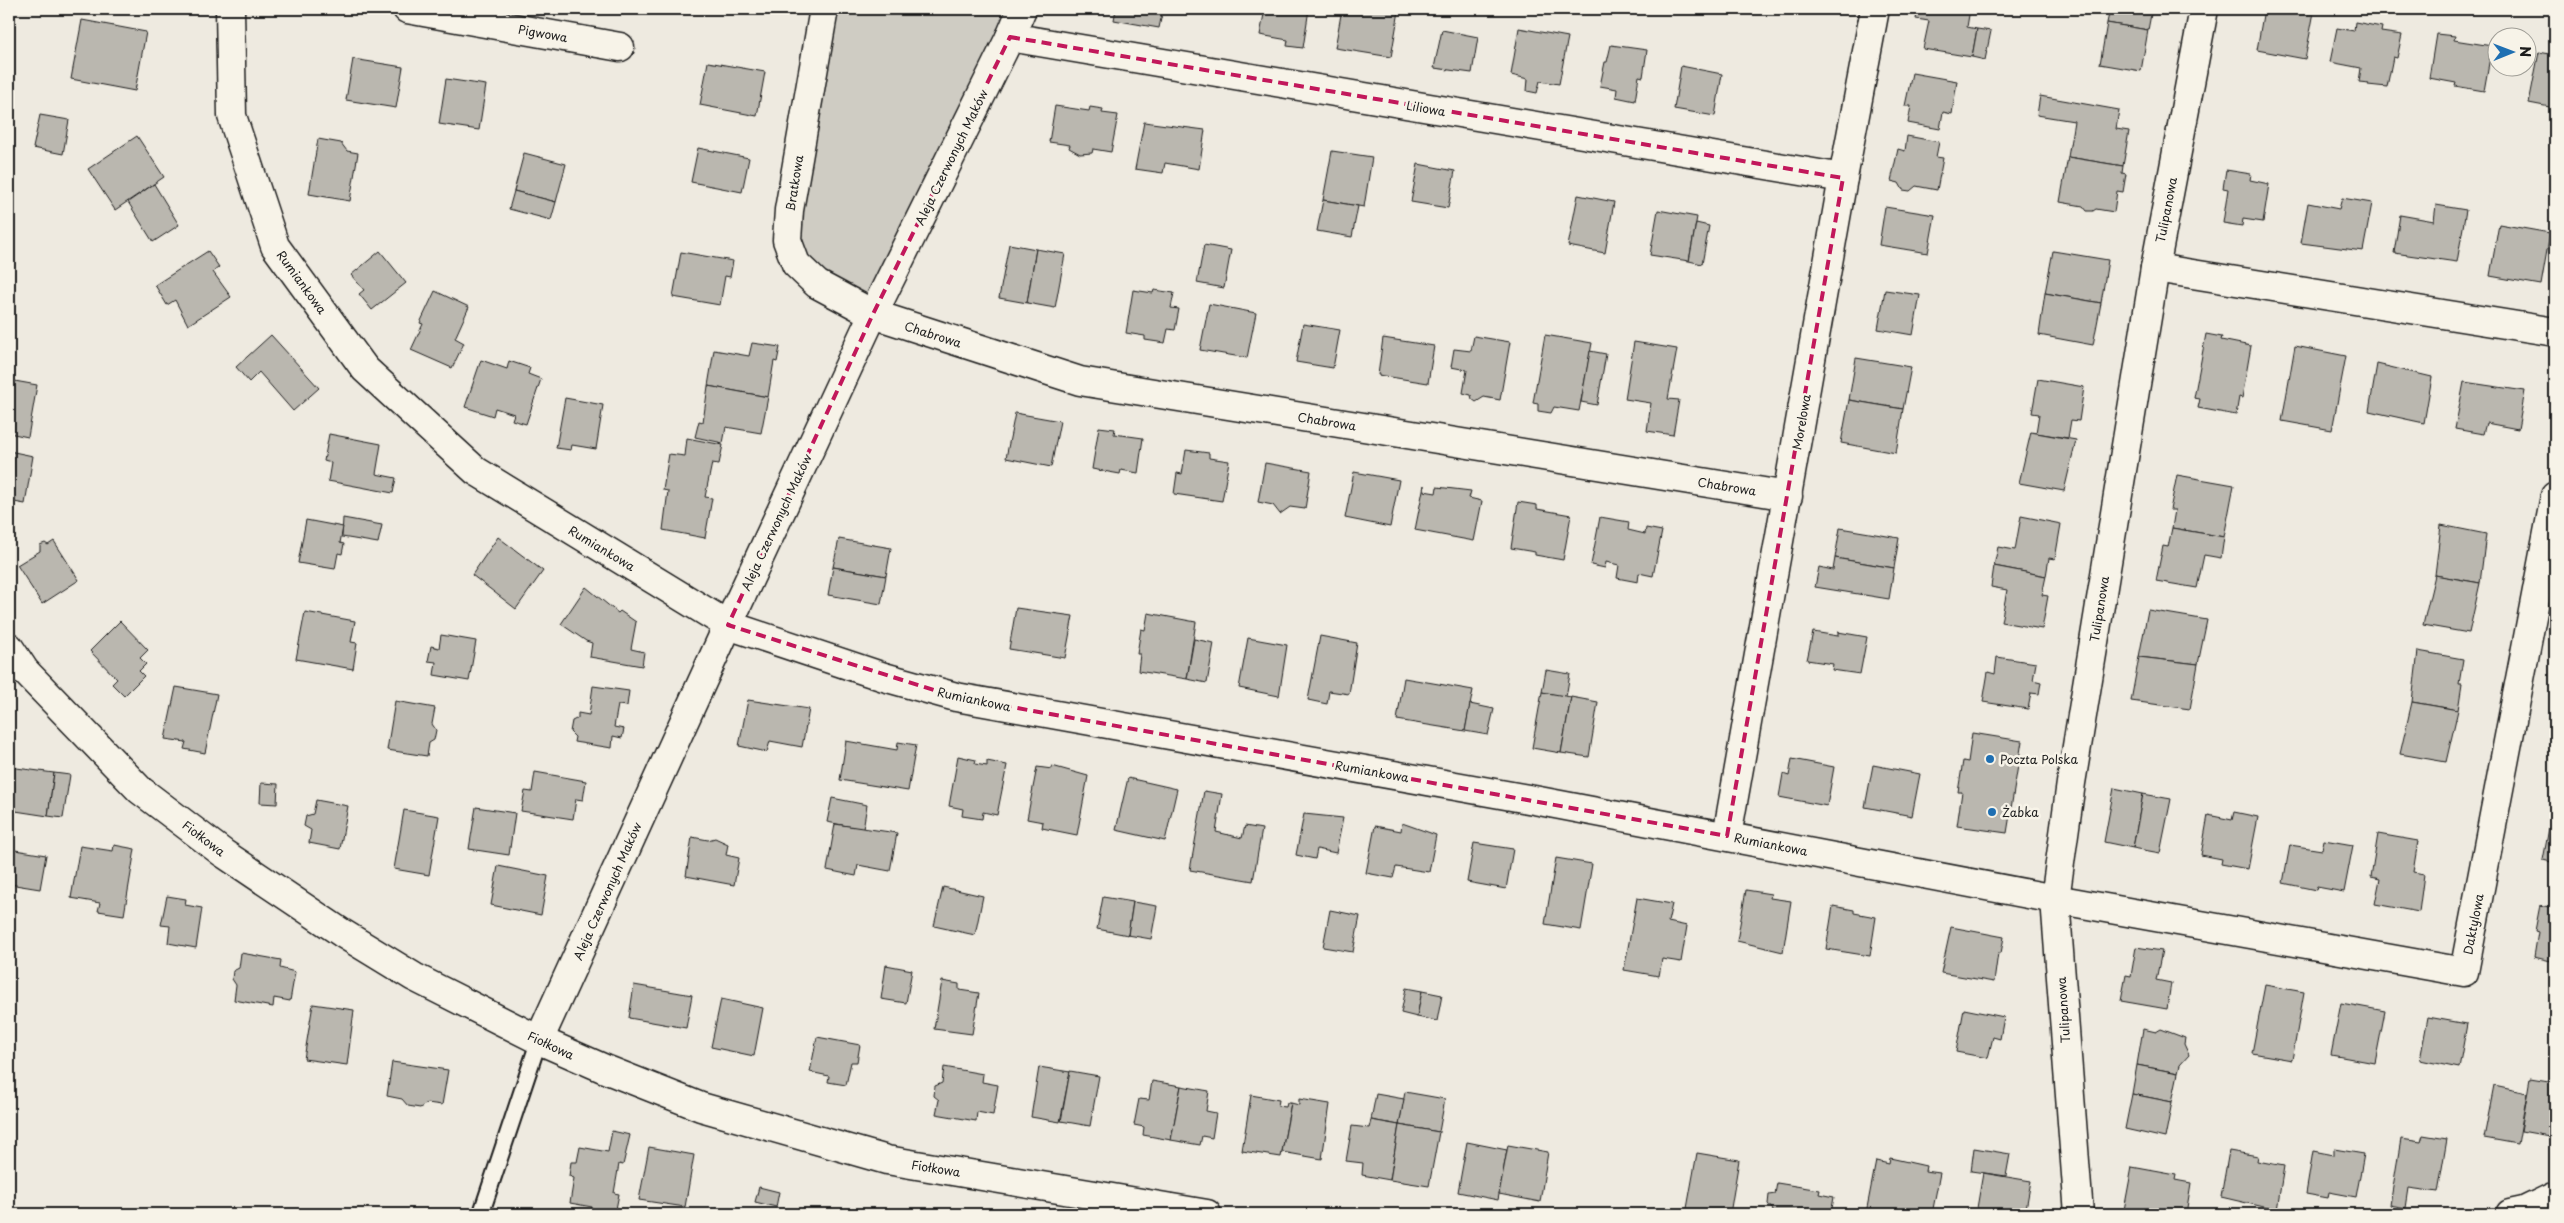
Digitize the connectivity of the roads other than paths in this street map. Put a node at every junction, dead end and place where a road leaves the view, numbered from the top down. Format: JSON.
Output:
{"nodes":[{"id":1,"x":230,"y":9,"type":"edge"},
{"id":2,"x":407,"y":9,"type":"edge"},
{"id":3,"x":824,"y":9,"type":"edge"},
{"id":4,"x":1022,"y":9,"type":"edge"},
{"id":5,"x":1875,"y":9,"type":"edge"},
{"id":6,"x":2204,"y":9,"type":"edge"},
{"id":7,"x":1010,"y":37,"type":"junction"},
{"id":8,"x":620,"y":47,"type":"dead end"},
{"id":9,"x":1843,"y":178,"type":"junction"},
{"id":10,"x":2155,"y":268,"type":"junction"},
{"id":11,"x":873,"y":314,"type":"junction"},
{"id":12,"x":2555,"y":332,"type":"edge"},
{"id":13,"x":1788,"y":496,"type":"junction"},
{"id":14,"x":2555,"y":496,"type":"edge"},
{"id":15,"x":728,"y":625,"type":"junction"},
{"id":16,"x":9,"y":647,"type":"edge"},
{"id":17,"x":1728,"y":836,"type":"junction"},
{"id":18,"x":2055,"y":899,"type":"junction"},
{"id":19,"x":539,"y":1040,"type":"junction"},
{"id":20,"x":2555,"y":1196,"type":"edge"},
{"id":21,"x":2519,"y":1213,"type":"edge"},
{"id":22,"x":481,"y":1214,"type":"edge"},
{"id":23,"x":1207,"y":1214,"type":"edge"},
{"id":24,"x":2079,"y":1214,"type":"edge"}],
"edges":[{"from":1,"to":15,"type":"street","name":"Rumiankowa"},
{"from":2,"to":8,"type":"street","name":"Pigwowa"},
{"from":3,"to":11,"type":"street","name":"Bratkowa"},
{"from":4,"to":7,"type":"street","name":"Aleja Czerwonych Maków"},
{"from":5,"to":9,"type":"street","name":"Morelowa"},
{"from":6,"to":10,"type":"street","name":"Tulipanowa"},
{"from":7,"to":9,"type":"street","name":"Liliowa"},
{"from":7,"to":11,"type":"street","name":"Aleja Czerwonych Maków"},
{"from":9,"to":13,"type":"street","name":"Morelowa"},
{"from":10,"to":12,"type":"street"},
{"from":10,"to":18,"type":"street","name":"Tulipanowa"},
{"from":11,"to":13,"type":"street","name":"Chabrowa"},
{"from":11,"to":15,"type":"street","name":"Aleja Czerwonych Maków"},
{"from":13,"to":17,"type":"street","name":"Morelowa"},
{"from":14,"to":18,"type":"street","name":"Daktylowa"},
{"from":15,"to":17,"type":"street","name":"Rumiankowa"},
{"from":15,"to":19,"type":"street","name":"Aleja Czerwonych Maków"},
{"from":16,"to":19,"type":"street","name":"Fiołkowa"},
{"from":17,"to":18,"type":"street","name":"Rumiankowa"},
{"from":18,"to":24,"type":"street","name":"Tulipanowa"},
{"from":19,"to":22,"type":"lane"},
{"from":19,"to":23,"type":"street","name":"Fiołkowa"},
{"from":20,"to":21,"type":"street"}]}
